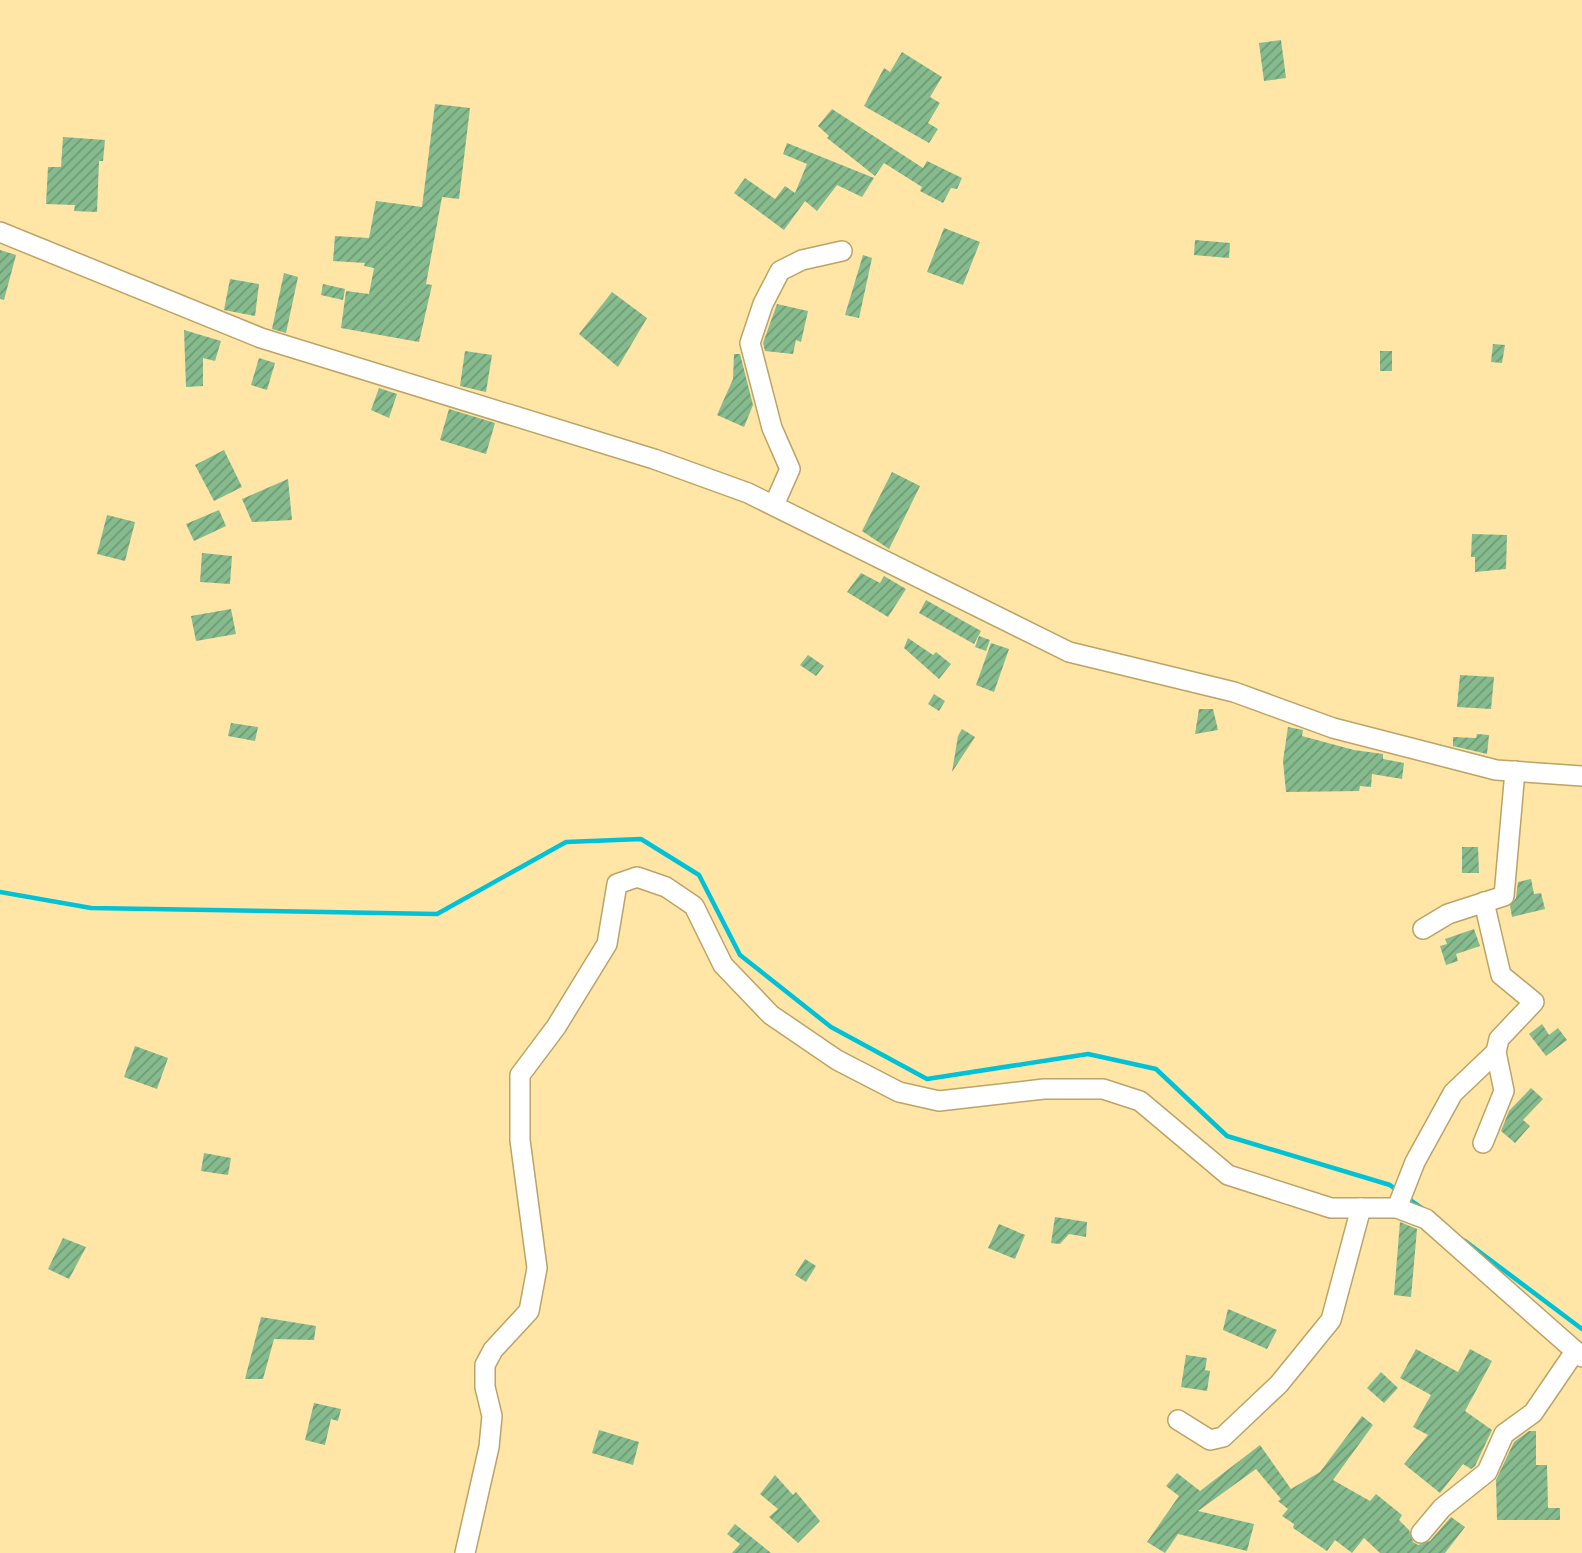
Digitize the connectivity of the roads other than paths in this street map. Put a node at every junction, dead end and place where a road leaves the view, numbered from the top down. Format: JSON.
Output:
{"nodes":[{"id":1,"x":0,"y":232,"type":"edge"},
{"id":2,"x":842,"y":251,"type":"dead end"},
{"id":3,"x":774,"y":505,"type":"junction"},
{"id":4,"x":1514,"y":771,"type":"junction"},
{"id":5,"x":1582,"y":776,"type":"edge"},
{"id":6,"x":1484,"y":902,"type":"junction"},
{"id":7,"x":1423,"y":929,"type":"dead end"},
{"id":8,"x":1496,"y":1052,"type":"junction"},
{"id":9,"x":1483,"y":1143,"type":"dead end"},
{"id":10,"x":1398,"y":1203,"type":"junction"},
{"id":11,"x":1361,"y":1208,"type":"junction"},
{"id":12,"x":1578,"y":1355,"type":"edge"},
{"id":13,"x":1178,"y":1420,"type":"dead end"},
{"id":14,"x":1421,"y":1533,"type":"dead end"},
{"id":15,"x":464,"y":1553,"type":"edge"}],
"edges":[{"from":1,"to":3,"type":"street"},
{"from":2,"to":3,"type":"street"},
{"from":3,"to":4,"type":"street"},
{"from":4,"to":5,"type":"street"},
{"from":4,"to":6,"type":"street"},
{"from":6,"to":7,"type":"street"},
{"from":6,"to":8,"type":"street"},
{"from":8,"to":9,"type":"street"},
{"from":8,"to":10,"type":"street"},
{"from":10,"to":11,"type":"street"},
{"from":10,"to":12,"type":"street"},
{"from":11,"to":13,"type":"street"},
{"from":11,"to":15,"type":"street"},
{"from":12,"to":14,"type":"street"}]}
